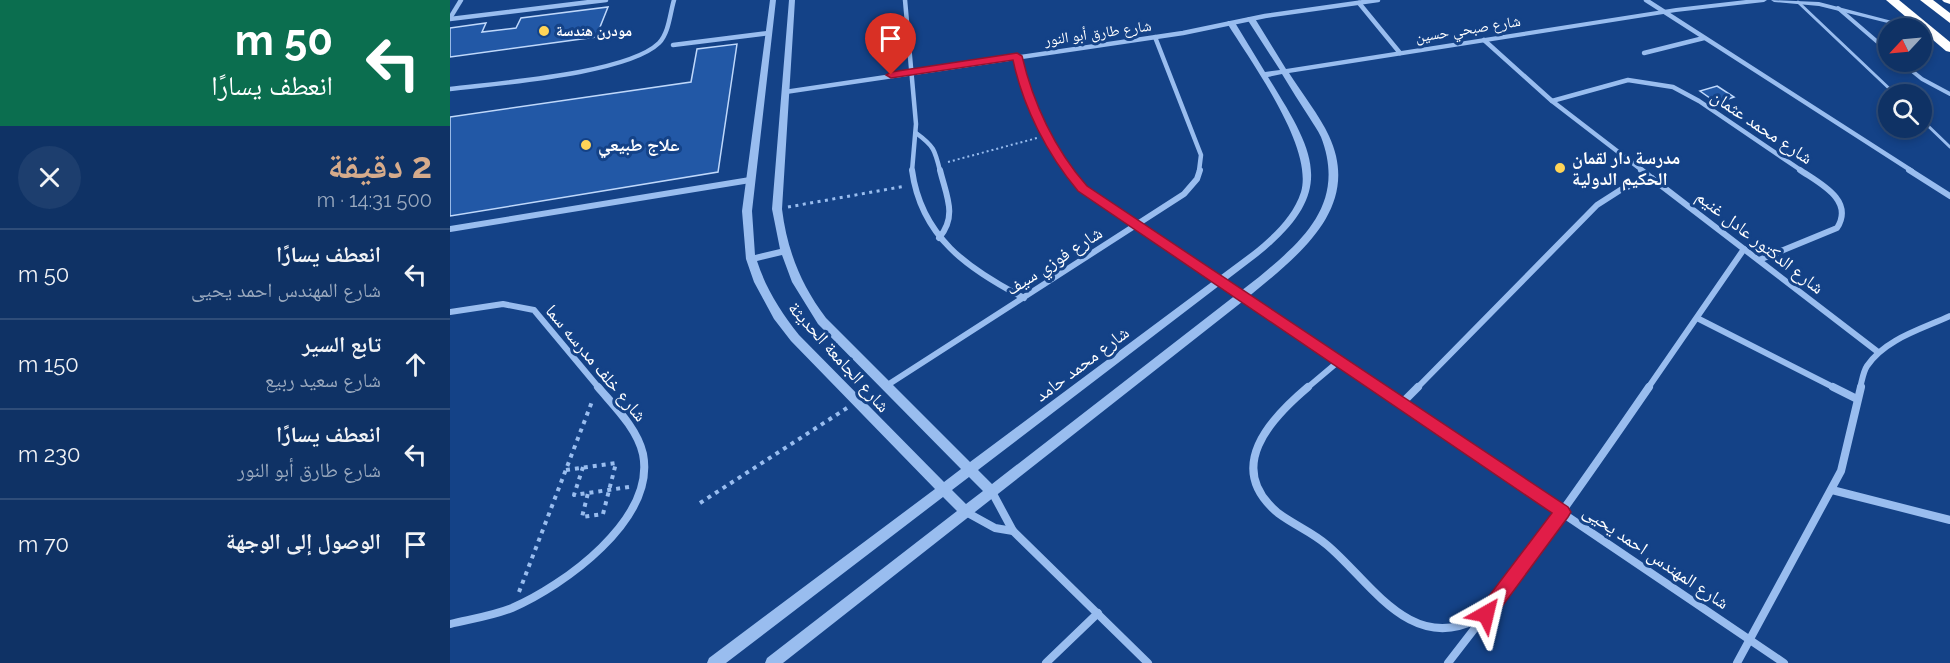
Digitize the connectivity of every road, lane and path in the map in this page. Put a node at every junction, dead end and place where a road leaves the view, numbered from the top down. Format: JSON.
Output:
{"nodes":[{"id":1,"x":461,"y":0,"type":"edge"},
{"id":2,"x":558,"y":0,"type":"edge"},
{"id":3,"x":606,"y":0,"type":"edge"},
{"id":4,"x":674,"y":0,"type":"edge"},
{"id":5,"x":773,"y":0,"type":"edge"},
{"id":6,"x":792,"y":0,"type":"edge"},
{"id":7,"x":905,"y":0,"type":"edge"},
{"id":8,"x":1378,"y":0,"type":"edge"},
{"id":9,"x":1646,"y":0,"type":"edge"},
{"id":10,"x":1710,"y":0,"type":"edge"},
{"id":11,"x":1764,"y":0,"type":"edge"},
{"id":12,"x":1774,"y":0,"type":"edge"},
{"id":13,"x":1892,"y":0,"type":"edge"},
{"id":14,"x":1926,"y":0,"type":"edge"},
{"id":15,"x":1798,"y":2,"type":"junction"},
{"id":16,"x":1817,"y":2,"type":"edge"},
{"id":17,"x":1359,"y":3,"type":"junction"},
{"id":18,"x":555,"y":6,"type":"junction"},
{"id":19,"x":1838,"y":8,"type":"junction"},
{"id":20,"x":1676,"y":10,"type":"junction"},
{"id":21,"x":1663,"y":12,"type":"junction"},
{"id":22,"x":450,"y":18,"type":"edge"},
{"id":23,"x":1878,"y":18,"type":"edge"},
{"id":24,"x":1911,"y":18,"type":"edge"},
{"id":25,"x":1251,"y":19,"type":"junction"},
{"id":26,"x":1950,"y":19,"type":"edge"},
{"id":27,"x":1231,"y":23,"type":"junction"},
{"id":28,"x":769,"y":33,"type":"junction"},
{"id":29,"x":1932,"y":36,"type":"edge"},
{"id":30,"x":1155,"y":37,"type":"junction"},
{"id":31,"x":1704,"y":38,"type":"junction"},
{"id":32,"x":1484,"y":40,"type":"junction"},
{"id":33,"x":1878,"y":42,"type":"edge"},
{"id":34,"x":673,"y":45,"type":"dead end"},
{"id":35,"x":1950,"y":48,"type":"edge"},
{"id":36,"x":1644,"y":52,"type":"dead end"},
{"id":37,"x":1400,"y":53,"type":"junction"},
{"id":38,"x":1017,"y":56,"type":"junction"},
{"id":39,"x":1285,"y":71,"type":"junction"},
{"id":40,"x":912,"y":72,"type":"junction"},
{"id":41,"x":1913,"y":72,"type":"edge"},
{"id":42,"x":1263,"y":75,"type":"junction"},
{"id":43,"x":1884,"y":84,"type":"edge"},
{"id":44,"x":450,"y":89,"type":"edge"},
{"id":45,"x":785,"y":92,"type":"junction"},
{"id":46,"x":1950,"y":93,"type":"edge"},
{"id":47,"x":1552,"y":101,"type":"junction"},
{"id":48,"x":1932,"y":130,"type":"edge"},
{"id":49,"x":916,"y":133,"type":"junction"},
{"id":50,"x":1047,"y":135,"type":"junction"},
{"id":51,"x":1950,"y":147,"type":"edge"},
{"id":52,"x":939,"y":165,"type":"junction"},
{"id":53,"x":1652,"y":178,"type":"junction"},
{"id":54,"x":750,"y":180,"type":"junction"},
{"id":55,"x":913,"y":184,"type":"junction"},
{"id":56,"x":1950,"y":196,"type":"edge"},
{"id":57,"x":777,"y":209,"type":"junction"},
{"id":58,"x":1136,"y":226,"type":"junction"},
{"id":59,"x":450,"y":229,"type":"edge"},
{"id":60,"x":939,"y":238,"type":"junction"},
{"id":61,"x":1744,"y":249,"type":"junction"},
{"id":62,"x":784,"y":251,"type":"junction"},
{"id":63,"x":751,"y":259,"type":"junction"},
{"id":64,"x":1759,"y":260,"type":"junction"},
{"id":65,"x":1220,"y":280,"type":"junction"},
{"id":66,"x":1243,"y":296,"type":"junction"},
{"id":67,"x":1024,"y":298,"type":"junction"},
{"id":68,"x":450,"y":312,"type":"edge"},
{"id":69,"x":1950,"y":316,"type":"edge"},
{"id":70,"x":1697,"y":318,"type":"junction"},
{"id":71,"x":1878,"y":352,"type":"junction"},
{"id":72,"x":1340,"y":361,"type":"junction"},
{"id":73,"x":886,"y":386,"type":"junction"},
{"id":74,"x":598,"y":387,"type":"junction"},
{"id":75,"x":1857,"y":399,"type":"junction"},
{"id":76,"x":856,"y":401,"type":"junction"},
{"id":77,"x":1402,"y":403,"type":"junction"},
{"id":78,"x":583,"y":467,"type":"junction"},
{"id":79,"x":566,"y":470,"type":"junction"},
{"id":80,"x":969,"y":470,"type":"junction"},
{"id":81,"x":641,"y":485,"type":"junction"},
{"id":82,"x":610,"y":490,"type":"junction"},
{"id":83,"x":943,"y":490,"type":"junction"},
{"id":84,"x":1832,"y":490,"type":"junction"},
{"id":85,"x":992,"y":492,"type":"junction"},
{"id":86,"x":588,"y":493,"type":"junction"},
{"id":87,"x":700,"y":504,"type":"dead end"},
{"id":88,"x":966,"y":512,"type":"junction"},
{"id":89,"x":1563,"y":512,"type":"junction"},
{"id":90,"x":1950,"y":520,"type":"edge"},
{"id":91,"x":1013,"y":531,"type":"junction"},
{"id":92,"x":513,"y":608,"type":"junction"},
{"id":93,"x":1098,"y":613,"type":"junction"},
{"id":94,"x":1486,"y":614,"type":"junction"},
{"id":95,"x":450,"y":624,"type":"edge"},
{"id":96,"x":1750,"y":639,"type":"junction"},
{"id":97,"x":714,"y":663,"type":"edge"},
{"id":98,"x":772,"y":663,"type":"edge"},
{"id":99,"x":1046,"y":663,"type":"edge"},
{"id":100,"x":1149,"y":663,"type":"edge"},
{"id":101,"x":1448,"y":663,"type":"edge"},
{"id":102,"x":1737,"y":663,"type":"edge"},
{"id":103,"x":1784,"y":663,"type":"edge"}],
"edges":[{"from":1,"to":22,"type":"street"},
{"from":2,"to":18,"type":"street"},
{"from":3,"to":18,"type":"street"},
{"from":4,"to":44,"type":"street"},
{"from":5,"to":28,"type":"street","name":"شارع الجامعة الحديثة"},
{"from":6,"to":45,"type":"street","name":"شارع الجامعة الحديثة"},
{"from":7,"to":40,"type":"street"},
{"from":8,"to":17,"type":"street","name":"شارع طارق أبو النور"},
{"from":9,"to":21,"type":"street"},
{"from":10,"to":20,"type":"street","name":"شارع صبحي حسين"},
{"from":11,"to":20,"type":"street","name":"شارع صبحي حسين"},
{"from":12,"to":15,"type":"street"},
{"from":13,"to":24,"type":"highway"},
{"from":14,"to":26,"type":"highway"},
{"from":15,"to":16,"type":"street"},
{"from":15,"to":43,"type":"lane"},
{"from":16,"to":19,"type":"street"},
{"from":17,"to":25,"type":"street","name":"شارع طارق أبو النور"},
{"from":17,"to":37,"type":"street"},
{"from":18,"to":22,"type":"street"},
{"from":19,"to":23,"type":"street"},
{"from":19,"to":33,"type":"street"},
{"from":20,"to":21,"type":"street","name":"شارع صبحي حسين"},
{"from":21,"to":31,"type":"street"},
{"from":21,"to":32,"type":"street","name":"شارع صبحي حسين"},
{"from":25,"to":27,"type":"street","name":"شارع طارق أبو النور"},
{"from":25,"to":39,"type":"street"},
{"from":27,"to":30,"type":"street","name":"شارع طارق أبو النور"},
{"from":27,"to":42,"type":"street","name":"شارع محمد حامد"},
{"from":28,"to":34,"type":"street"},
{"from":28,"to":54,"type":"street","name":"شارع الجامعة الحديثة"},
{"from":29,"to":35,"type":"highway"},
{"from":30,"to":38,"type":"street","name":"شارع طارق أبو النور"},
{"from":30,"to":58,"type":"street","name":"شارع فوزي سيف"},
{"from":31,"to":36,"type":"street"},
{"from":31,"to":56,"type":"street"},
{"from":32,"to":37,"type":"street","name":"شارع صبحي حسين"},
{"from":32,"to":47,"type":"street","name":"شارع الدكتور عادل غنيم"},
{"from":37,"to":39,"type":"street","name":"شارع صبحي حسين"},
{"from":38,"to":40,"type":"street","name":"شارع طارق أبو النور"},
{"from":38,"to":50,"type":"street","name":"شارع المهندس احمد يحيى"},
{"from":39,"to":42,"type":"street","name":"شارع صبحي حسين"},
{"from":39,"to":66,"type":"street"},
{"from":40,"to":45,"type":"street","name":"شارع طارق أبو النور"},
{"from":40,"to":49,"type":"street"},
{"from":41,"to":46,"type":"street"},
{"from":42,"to":65,"type":"street","name":"شارع محمد حامد"},
{"from":45,"to":57,"type":"street","name":"شارع الجامعة الحديثة"},
{"from":47,"to":53,"type":"street","name":"شارع الدكتور عادل غنيم"},
{"from":47,"to":64,"type":"street","name":"شارع محمد عثمان"},
{"from":48,"to":51,"type":"lane"},
{"from":49,"to":52,"type":"street"},
{"from":49,"to":55,"type":"street"},
{"from":50,"to":52,"type":"path"},
{"from":50,"to":58,"type":"street","name":"شارع المهندس احمد يحيى"},
{"from":52,"to":60,"type":"street"},
{"from":53,"to":61,"type":"street","name":"شارع الدكتور عادل غنيم"},
{"from":53,"to":77,"type":"street"},
{"from":54,"to":59,"type":"street"},
{"from":54,"to":63,"type":"street","name":"شارع الجامعة الحديثة"},
{"from":55,"to":57,"type":"path"},
{"from":55,"to":60,"type":"street"},
{"from":57,"to":62,"type":"street","name":"شارع الجامعة الحديثة"},
{"from":58,"to":65,"type":"street","name":"شارع المهندس احمد يحيى"},
{"from":58,"to":67,"type":"street","name":"شارع فوزي سيف"},
{"from":60,"to":67,"type":"street"},
{"from":61,"to":64,"type":"street","name":"شارع الدكتور عادل غنيم"},
{"from":61,"to":70,"type":"street"},
{"from":62,"to":63,"type":"street"},
{"from":62,"to":73,"type":"street","name":"شارع الجامعة الحديثة"},
{"from":63,"to":76,"type":"street","name":"شارع الجامعة الحديثة"},
{"from":64,"to":71,"type":"street","name":"شارع الدكتور عادل غنيم"},
{"from":65,"to":66,"type":"street","name":"شارع المهندس احمد يحيى"},
{"from":65,"to":80,"type":"street","name":"شارع محمد حامد"},
{"from":66,"to":72,"type":"street","name":"شارع المهندس احمد يحيى"},
{"from":66,"to":85,"type":"street"},
{"from":67,"to":73,"type":"street","name":"شارع فوزي سيف"},
{"from":68,"to":74,"type":"street","name":"شارع خلف مدرسه سما"},
{"from":69,"to":71,"type":"street"},
{"from":70,"to":75,"type":"street"},
{"from":70,"to":89,"type":"street"},
{"from":71,"to":75,"type":"street"},
{"from":72,"to":77,"type":"street","name":"شارع المهندس احمد يحيى"},
{"from":72,"to":94,"type":"street"},
{"from":73,"to":80,"type":"street","name":"شارع الجامعة الحديثة"},
{"from":74,"to":79,"type":"path"},
{"from":74,"to":81,"type":"street","name":"شارع خلف مدرسه سما"},
{"from":75,"to":84,"type":"street"},
{"from":76,"to":83,"type":"street","name":"شارع الجامعة الحديثة"},
{"from":76,"to":87,"type":"path"},
{"from":77,"to":89,"type":"street","name":"شارع المهندس احمد يحيى"},
{"from":78,"to":79,"type":"path"},
{"from":78,"to":82,"type":"path"},
{"from":78,"to":86,"type":"path"},
{"from":79,"to":92,"type":"path"},
{"from":80,"to":83,"type":"street","name":"شارع محمد حامد"},
{"from":80,"to":85,"type":"street","name":"شارع الجامعة الحديثة"},
{"from":81,"to":82,"type":"path"},
{"from":81,"to":92,"type":"street","name":"شارع خلف مدرسه سما"},
{"from":82,"to":86,"type":"path"},
{"from":82,"to":86,"type":"path"},
{"from":83,"to":88,"type":"street","name":"شارع الجامعة الحديثة"},
{"from":83,"to":97,"type":"street","name":"شارع محمد حامد"},
{"from":84,"to":90,"type":"street"},
{"from":84,"to":96,"type":"street"},
{"from":85,"to":88,"type":"street"},
{"from":85,"to":91,"type":"street","name":"شارع الجامعة الحديثة"},
{"from":88,"to":91,"type":"street","name":"شارع الجامعة الحديثة"},
{"from":88,"to":98,"type":"street"},
{"from":89,"to":94,"type":"street"},
{"from":89,"to":96,"type":"street","name":"شارع المهندس احمد يحيى"},
{"from":91,"to":93,"type":"street","name":"شارع الجامعة الحديثة"},
{"from":92,"to":95,"type":"street","name":"شارع خلف مدرسه سما"},
{"from":93,"to":99,"type":"street"},
{"from":93,"to":100,"type":"street","name":"شارع الجامعة الحديثة"},
{"from":94,"to":101,"type":"street"},
{"from":96,"to":102,"type":"street"},
{"from":96,"to":103,"type":"street","name":"شارع المهندس احمد يحيى"}]}
